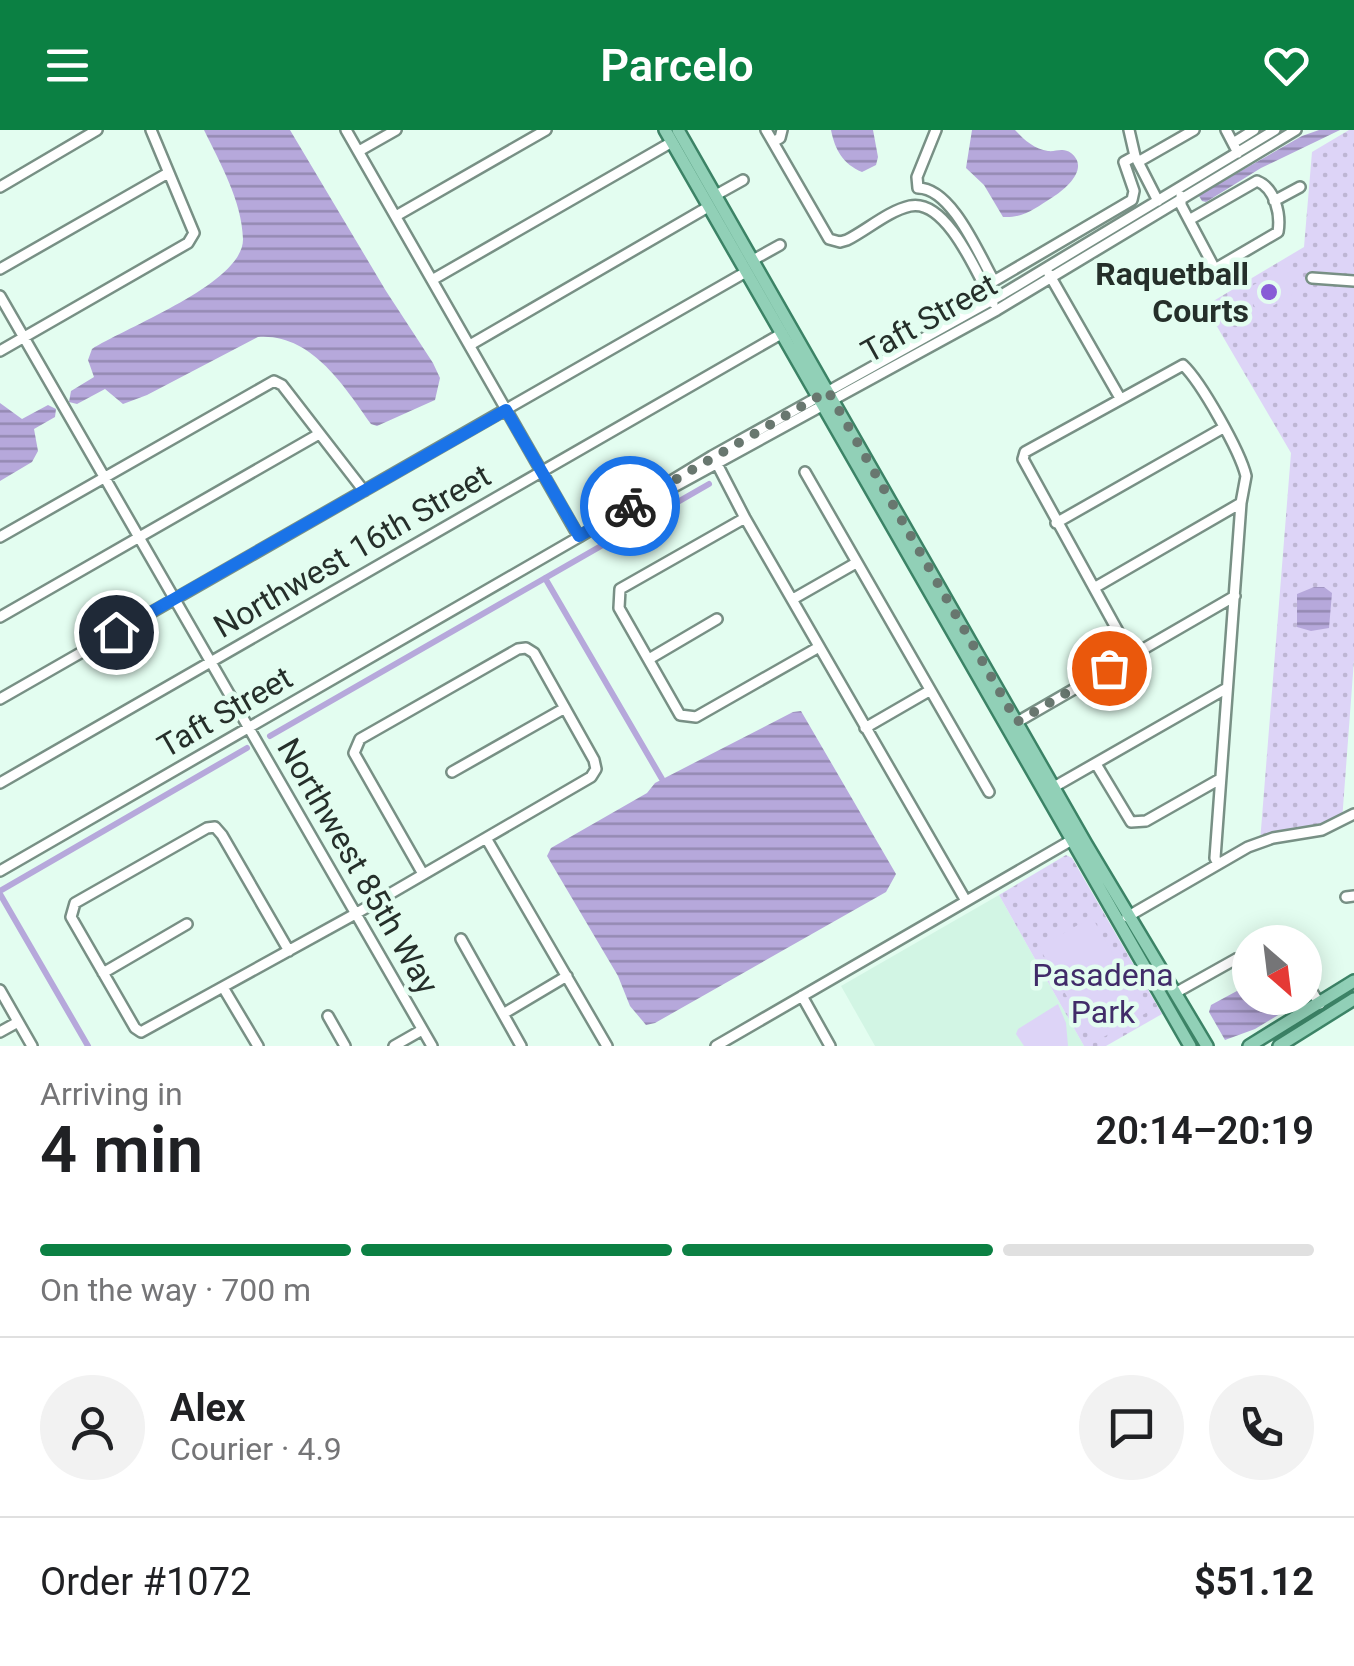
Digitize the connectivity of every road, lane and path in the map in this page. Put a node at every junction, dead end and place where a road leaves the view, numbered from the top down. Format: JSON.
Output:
{"nodes":[{"id":1,"x":98,"y":130,"type":"edge"},
{"id":2,"x":152,"y":130,"type":"edge"},
{"id":3,"x":346,"y":130,"type":"edge"},
{"id":4,"x":396,"y":130,"type":"edge"},
{"id":5,"x":546,"y":130,"type":"edge"},
{"id":6,"x":665,"y":130,"type":"edge"},
{"id":7,"x":766,"y":130,"type":"edge"},
{"id":8,"x":782,"y":130,"type":"edge"},
{"id":9,"x":936,"y":130,"type":"edge"},
{"id":10,"x":1130,"y":130,"type":"edge"},
{"id":11,"x":1194,"y":130,"type":"edge"},
{"id":12,"x":1226,"y":130,"type":"edge"},
{"id":13,"x":1254,"y":130,"type":"edge"},
{"id":14,"x":1275,"y":130,"type":"edge"},
{"id":15,"x":1296,"y":130,"type":"edge"},
{"id":16,"x":677,"y":133,"type":"edge"},
{"id":17,"x":773,"y":142,"type":"junction"},
{"id":18,"x":359,"y":151,"type":"junction"},
{"id":19,"x":1238,"y":151,"type":"junction"},
{"id":20,"x":1136,"y":159,"type":"junction"},
{"id":21,"x":168,"y":173,"type":"junction"},
{"id":22,"x":743,"y":180,"type":"dead end"},
{"id":23,"x":0,"y":186,"type":"edge"},
{"id":24,"x":1300,"y":187,"type":"dead end"},
{"id":25,"x":918,"y":188,"type":"junction"},
{"id":26,"x":1176,"y":188,"type":"junction"},
{"id":27,"x":1157,"y":198,"type":"junction"},
{"id":28,"x":1182,"y":198,"type":"junction"},
{"id":29,"x":712,"y":201,"type":"junction"},
{"id":30,"x":1274,"y":201,"type":"junction"},
{"id":31,"x":918,"y":206,"type":"junction"},
{"id":32,"x":1163,"y":209,"type":"junction"},
{"id":33,"x":396,"y":216,"type":"junction"},
{"id":34,"x":1193,"y":218,"type":"junction"},
{"id":35,"x":780,"y":244,"type":"dead end"},
{"id":36,"x":753,"y":260,"type":"junction"},
{"id":37,"x":0,"y":269,"type":"edge"},
{"id":38,"x":1215,"y":269,"type":"junction"},
{"id":39,"x":1048,"y":273,"type":"junction"},
{"id":40,"x":748,"y":276,"type":"junction"},
{"id":41,"x":1312,"y":278,"type":"dead end"},
{"id":42,"x":432,"y":280,"type":"junction"},
{"id":43,"x":1196,"y":280,"type":"dead end"},
{"id":44,"x":1354,"y":282,"type":"edge"},
{"id":45,"x":0,"y":296,"type":"edge"},
{"id":46,"x":994,"y":306,"type":"junction"},
{"id":47,"x":787,"y":320,"type":"junction"},
{"id":48,"x":781,"y":334,"type":"junction"},
{"id":49,"x":24,"y":338,"type":"junction"},
{"id":50,"x":470,"y":345,"type":"junction"},
{"id":51,"x":0,"y":351,"type":"edge"},
{"id":52,"x":1120,"y":398,"type":"junction"},
{"id":53,"x":826,"y":399,"type":"junction"},
{"id":54,"x":506,"y":410,"type":"junction"},
{"id":55,"x":1222,"y":428,"type":"junction"},
{"id":56,"x":319,"y":434,"type":"junction"},
{"id":57,"x":715,"y":461,"type":"junction"},
{"id":58,"x":542,"y":471,"type":"junction"},
{"id":59,"x":805,"y":472,"type":"dead end"},
{"id":60,"x":104,"y":477,"type":"junction"},
{"id":61,"x":364,"y":491,"type":"junction"},
{"id":62,"x":1241,"y":503,"type":"junction"},
{"id":63,"x":745,"y":518,"type":"junction"},
{"id":64,"x":1056,"y":523,"type":"junction"},
{"id":65,"x":579,"y":536,"type":"junction"},
{"id":66,"x":0,"y":537,"type":"edge"},
{"id":67,"x":139,"y":537,"type":"junction"},
{"id":68,"x":856,"y":563,"type":"junction"},
{"id":69,"x":1094,"y":588,"type":"junction"},
{"id":70,"x":1235,"y":596,"type":"junction"},
{"id":71,"x":174,"y":599,"type":"junction"},
{"id":72,"x":793,"y":599,"type":"junction"},
{"id":73,"x":0,"y":617,"type":"edge"},
{"id":74,"x":717,"y":619,"type":"dead end"},
{"id":75,"x":819,"y":648,"type":"junction"},
{"id":76,"x":1131,"y":656,"type":"junction"},
{"id":77,"x":648,"y":659,"type":"junction"},
{"id":78,"x":211,"y":661,"type":"junction"},
{"id":79,"x":1227,"y":688,"type":"junction"},
{"id":80,"x":929,"y":691,"type":"junction"},
{"id":81,"x":0,"y":699,"type":"edge"},
{"id":82,"x":565,"y":708,"type":"junction"},
{"id":83,"x":1012,"y":725,"type":"junction"},
{"id":84,"x":249,"y":726,"type":"junction"},
{"id":85,"x":865,"y":728,"type":"junction"},
{"id":86,"x":1096,"y":764,"type":"junction"},
{"id":87,"x":452,"y":772,"type":"dead end"},
{"id":88,"x":1220,"y":779,"type":"junction"},
{"id":89,"x":0,"y":783,"type":"edge"},
{"id":90,"x":1054,"y":787,"type":"junction"},
{"id":91,"x":989,"y":792,"type":"dead end"},
{"id":92,"x":1354,"y":814,"type":"edge"},
{"id":93,"x":486,"y":838,"type":"junction"},
{"id":94,"x":1076,"y":838,"type":"junction"},
{"id":95,"x":1218,"y":864,"type":"junction"},
{"id":96,"x":0,"y":871,"type":"edge"},
{"id":97,"x":423,"y":874,"type":"junction"},
{"id":98,"x":966,"y":901,"type":"junction"},
{"id":99,"x":357,"y":913,"type":"junction"},
{"id":100,"x":1123,"y":919,"type":"junction"},
{"id":101,"x":187,"y":924,"type":"dead end"},
{"id":102,"x":461,"y":938,"type":"dead end"},
{"id":103,"x":288,"y":951,"type":"junction"},
{"id":104,"x":1232,"y":960,"type":"edge"},
{"id":105,"x":103,"y":973,"type":"junction"},
{"id":106,"x":567,"y":976,"type":"junction"},
{"id":107,"x":1354,"y":980,"type":"edge"},
{"id":108,"x":224,"y":988,"type":"junction"},
{"id":109,"x":0,"y":990,"type":"edge"},
{"id":110,"x":1176,"y":992,"type":"junction"},
{"id":111,"x":802,"y":996,"type":"junction"},
{"id":112,"x":1354,"y":998,"type":"edge"},
{"id":113,"x":1322,"y":1003,"type":"edge"},
{"id":114,"x":503,"y":1014,"type":"junction"},
{"id":115,"x":1301,"y":1015,"type":"edge"},
{"id":116,"x":328,"y":1016,"type":"dead end"},
{"id":117,"x":18,"y":1022,"type":"junction"},
{"id":118,"x":422,"y":1030,"type":"junction"},
{"id":119,"x":0,"y":1032,"type":"edge"},
{"id":120,"x":738,"y":1034,"type":"junction"},
{"id":121,"x":32,"y":1046,"type":"edge"},
{"id":122,"x":258,"y":1046,"type":"edge"},
{"id":123,"x":344,"y":1046,"type":"edge"},
{"id":124,"x":394,"y":1046,"type":"edge"},
{"id":125,"x":432,"y":1046,"type":"edge"},
{"id":126,"x":521,"y":1046,"type":"edge"},
{"id":127,"x":607,"y":1046,"type":"edge"},
{"id":128,"x":716,"y":1046,"type":"edge"},
{"id":129,"x":744,"y":1046,"type":"edge"},
{"id":130,"x":830,"y":1046,"type":"edge"},
{"id":131,"x":1190,"y":1046,"type":"edge"},
{"id":132,"x":1208,"y":1046,"type":"edge"},
{"id":133,"x":1249,"y":1046,"type":"edge"},
{"id":134,"x":1279,"y":1046,"type":"edge"}],
"edges":[{"from":1,"to":23,"type":"street"},
{"from":2,"to":21,"type":"street"},
{"from":3,"to":18,"type":"street"},
{"from":4,"to":18,"type":"street"},
{"from":5,"to":33,"type":"street"},
{"from":6,"to":16,"type":"main road"},
{"from":7,"to":17,"type":"street"},
{"from":8,"to":17,"type":"street"},
{"from":9,"to":25,"type":"street"},
{"from":10,"to":20,"type":"street"},
{"from":11,"to":20,"type":"street"},
{"from":12,"to":19,"type":"street"},
{"from":13,"to":19,"type":"street"},
{"from":14,"to":19,"type":"street","name":"Taft Street"},
{"from":15,"to":19,"type":"street","name":"Taft Street"},
{"from":16,"to":29,"type":"main road"},
{"from":16,"to":42,"type":"street"},
{"from":17,"to":31,"type":"street"},
{"from":18,"to":33,"type":"street"},
{"from":19,"to":26,"type":"street","name":"Taft Street"},
{"from":19,"to":28,"type":"street","name":"Taft Street"},
{"from":20,"to":25,"type":"street"},
{"from":20,"to":27,"type":"street"},
{"from":21,"to":37,"type":"street"},
{"from":21,"to":49,"type":"street"},
{"from":22,"to":29,"type":"street"},
{"from":24,"to":30,"type":"street"},
{"from":25,"to":31,"type":"street"},
{"from":26,"to":27,"type":"street","name":"Taft Street"},
{"from":26,"to":28,"type":"street"},
{"from":27,"to":32,"type":"street"},
{"from":27,"to":39,"type":"street","name":"Taft Street"},
{"from":28,"to":32,"type":"street","name":"Taft Street"},
{"from":28,"to":34,"type":"street"},
{"from":29,"to":36,"type":"main road"},
{"from":29,"to":40,"type":"main road"},
{"from":29,"to":50,"type":"street"},
{"from":30,"to":34,"type":"street"},
{"from":30,"to":38,"type":"street"},
{"from":31,"to":46,"type":"street"},
{"from":32,"to":39,"type":"street","name":"Taft Street"},
{"from":33,"to":42,"type":"street"},
{"from":34,"to":38,"type":"street"},
{"from":35,"to":36,"type":"street"},
{"from":36,"to":47,"type":"main road"},
{"from":38,"to":43,"type":"street"},
{"from":39,"to":46,"type":"street","name":"Taft Street"},
{"from":39,"to":52,"type":"street"},
{"from":40,"to":47,"type":"main road"},
{"from":40,"to":48,"type":"main road"},
{"from":40,"to":54,"type":"street"},
{"from":41,"to":44,"type":"street"},
{"from":42,"to":50,"type":"street"},
{"from":45,"to":49,"type":"street","name":"Northwest 85th Way"},
{"from":46,"to":53,"type":"street","name":"Taft Street"},
{"from":47,"to":53,"type":"main road"},
{"from":48,"to":53,"type":"main road"},
{"from":48,"to":58,"type":"street","name":"Northwest 16th Street"},
{"from":49,"to":51,"type":"street"},
{"from":49,"to":60,"type":"street","name":"Northwest 85th Way"},
{"from":50,"to":54,"type":"street"},
{"from":52,"to":55,"type":"street"},
{"from":52,"to":64,"type":"street"},
{"from":53,"to":57,"type":"street","name":"Taft Street"},
{"from":53,"to":83,"type":"main road"},
{"from":54,"to":58,"type":"street"},
{"from":54,"to":61,"type":"street"},
{"from":55,"to":62,"type":"street"},
{"from":55,"to":64,"type":"street"},
{"from":56,"to":60,"type":"street"},
{"from":56,"to":61,"type":"street"},
{"from":56,"to":67,"type":"street"},
{"from":57,"to":63,"type":"street"},
{"from":57,"to":65,"type":"street","name":"Taft Street"},
{"from":58,"to":65,"type":"street"},
{"from":58,"to":78,"type":"street","name":"Northwest 16th Street"},
{"from":59,"to":68,"type":"street"},
{"from":60,"to":66,"type":"street"},
{"from":60,"to":67,"type":"street","name":"Northwest 85th Way"},
{"from":61,"to":71,"type":"street"},
{"from":62,"to":69,"type":"street"},
{"from":62,"to":70,"type":"street"},
{"from":63,"to":72,"type":"street"},
{"from":63,"to":77,"type":"street"},
{"from":64,"to":69,"type":"street"},
{"from":65,"to":84,"type":"street","name":"Taft Street"},
{"from":67,"to":71,"type":"street","name":"Northwest 85th Way"},
{"from":67,"to":73,"type":"street"},
{"from":68,"to":72,"type":"street"},
{"from":68,"to":80,"type":"street"},
{"from":69,"to":76,"type":"street"},
{"from":70,"to":76,"type":"street"},
{"from":70,"to":79,"type":"street"},
{"from":71,"to":78,"type":"street","name":"Northwest 85th Way"},
{"from":71,"to":81,"type":"street"},
{"from":72,"to":75,"type":"street"},
{"from":74,"to":77,"type":"street"},
{"from":75,"to":77,"type":"street"},
{"from":75,"to":85,"type":"street"},
{"from":76,"to":83,"type":"street"},
{"from":78,"to":84,"type":"street","name":"Northwest 85th Way"},
{"from":78,"to":89,"type":"street","name":"Northwest 16th Street"},
{"from":79,"to":86,"type":"street"},
{"from":79,"to":88,"type":"street"},
{"from":80,"to":85,"type":"street"},
{"from":80,"to":91,"type":"street"},
{"from":82,"to":87,"type":"street"},
{"from":82,"to":93,"type":"street"},
{"from":82,"to":97,"type":"street"},
{"from":83,"to":90,"type":"main road"},
{"from":83,"to":94,"type":"main road"},
{"from":84,"to":96,"type":"street","name":"Taft Street"},
{"from":84,"to":99,"type":"street","name":"Northwest 85th Way"},
{"from":85,"to":98,"type":"street"},
{"from":86,"to":88,"type":"street"},
{"from":86,"to":90,"type":"street"},
{"from":88,"to":95,"type":"street"},
{"from":90,"to":94,"type":"main road"},
{"from":92,"to":95,"type":"street"},
{"from":93,"to":97,"type":"street"},
{"from":93,"to":106,"type":"street"},
{"from":94,"to":98,"type":"street"},
{"from":94,"to":100,"type":"main road"},
{"from":95,"to":100,"type":"street"},
{"from":97,"to":99,"type":"street"},
{"from":98,"to":111,"type":"street"},
{"from":99,"to":103,"type":"street"},
{"from":99,"to":118,"type":"street","name":"Northwest 85th Way"},
{"from":100,"to":110,"type":"main road"},
{"from":100,"to":131,"type":"main road"},
{"from":101,"to":105,"type":"street"},
{"from":102,"to":114,"type":"street"},
{"from":103,"to":105,"type":"street"},
{"from":103,"to":108,"type":"street"},
{"from":104,"to":110,"type":"street"},
{"from":105,"to":108,"type":"street"},
{"from":106,"to":114,"type":"street"},
{"from":106,"to":127,"type":"street"},
{"from":107,"to":113,"type":"main road"},
{"from":108,"to":122,"type":"street"},
{"from":109,"to":117,"type":"street"},
{"from":110,"to":132,"type":"main road"},
{"from":111,"to":120,"type":"street"},
{"from":111,"to":130,"type":"street"},
{"from":112,"to":134,"type":"main road"},
{"from":114,"to":126,"type":"street"},
{"from":115,"to":133,"type":"main road"},
{"from":116,"to":123,"type":"street"},
{"from":117,"to":119,"type":"street"},
{"from":117,"to":121,"type":"street"},
{"from":118,"to":124,"type":"street"},
{"from":118,"to":125,"type":"street","name":"Northwest 85th Way"},
{"from":120,"to":128,"type":"street"},
{"from":120,"to":129,"type":"street"}]}
